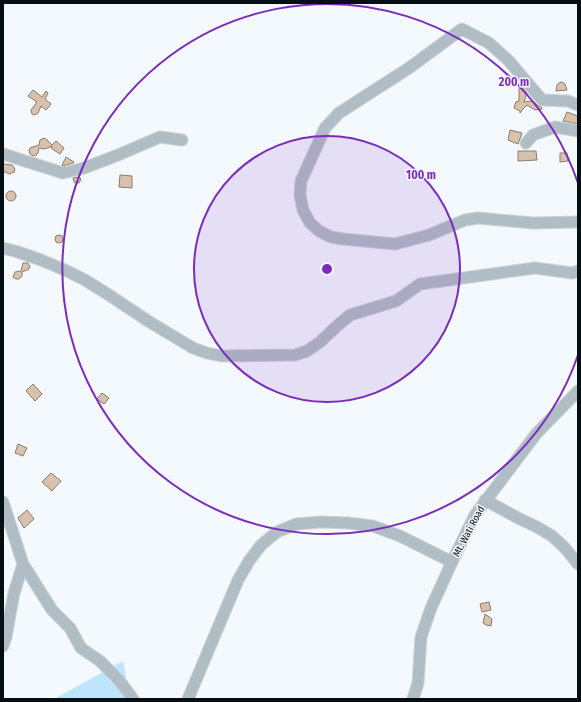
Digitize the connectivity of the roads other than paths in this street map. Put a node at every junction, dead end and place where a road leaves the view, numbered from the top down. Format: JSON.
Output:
{"nodes":[{"id":1,"x":578,"y":105,"type":"edge"},
{"id":2,"x":578,"y":131,"type":"edge"},
{"id":3,"x":182,"y":140,"type":"dead end"},
{"id":4,"x":526,"y":143,"type":"dead end"},
{"id":5,"x":3,"y":154,"type":"edge"},
{"id":6,"x":578,"y":222,"type":"edge"},
{"id":7,"x":3,"y":248,"type":"edge"},
{"id":8,"x":578,"y":271,"type":"edge"},
{"id":9,"x":578,"y":392,"type":"edge"},
{"id":10,"x":485,"y":500,"type":"junction"},
{"id":11,"x":3,"y":502,"type":"edge"},
{"id":12,"x":452,"y":562,"type":"junction"},
{"id":13,"x":24,"y":564,"type":"junction"},
{"id":14,"x":578,"y":564,"type":"edge"},
{"id":15,"x":3,"y":646,"type":"edge"},
{"id":16,"x":133,"y":699,"type":"edge"},
{"id":17,"x":188,"y":699,"type":"edge"},
{"id":18,"x":413,"y":699,"type":"edge"}],
"edges":[{"from":1,"to":6,"type":"street"},
{"from":2,"to":4,"type":"street"},
{"from":3,"to":5,"type":"street"},
{"from":7,"to":8,"type":"street"},
{"from":9,"to":10,"type":"street","name":"Mt. Wati Road"},
{"from":10,"to":12,"type":"street","name":"Mt. Wati Road"},
{"from":10,"to":14,"type":"street"},
{"from":11,"to":13,"type":"street"},
{"from":12,"to":17,"type":"street"},
{"from":12,"to":18,"type":"street","name":"Mt. Wati Road"},
{"from":13,"to":15,"type":"street"},
{"from":13,"to":16,"type":"street"}]}
